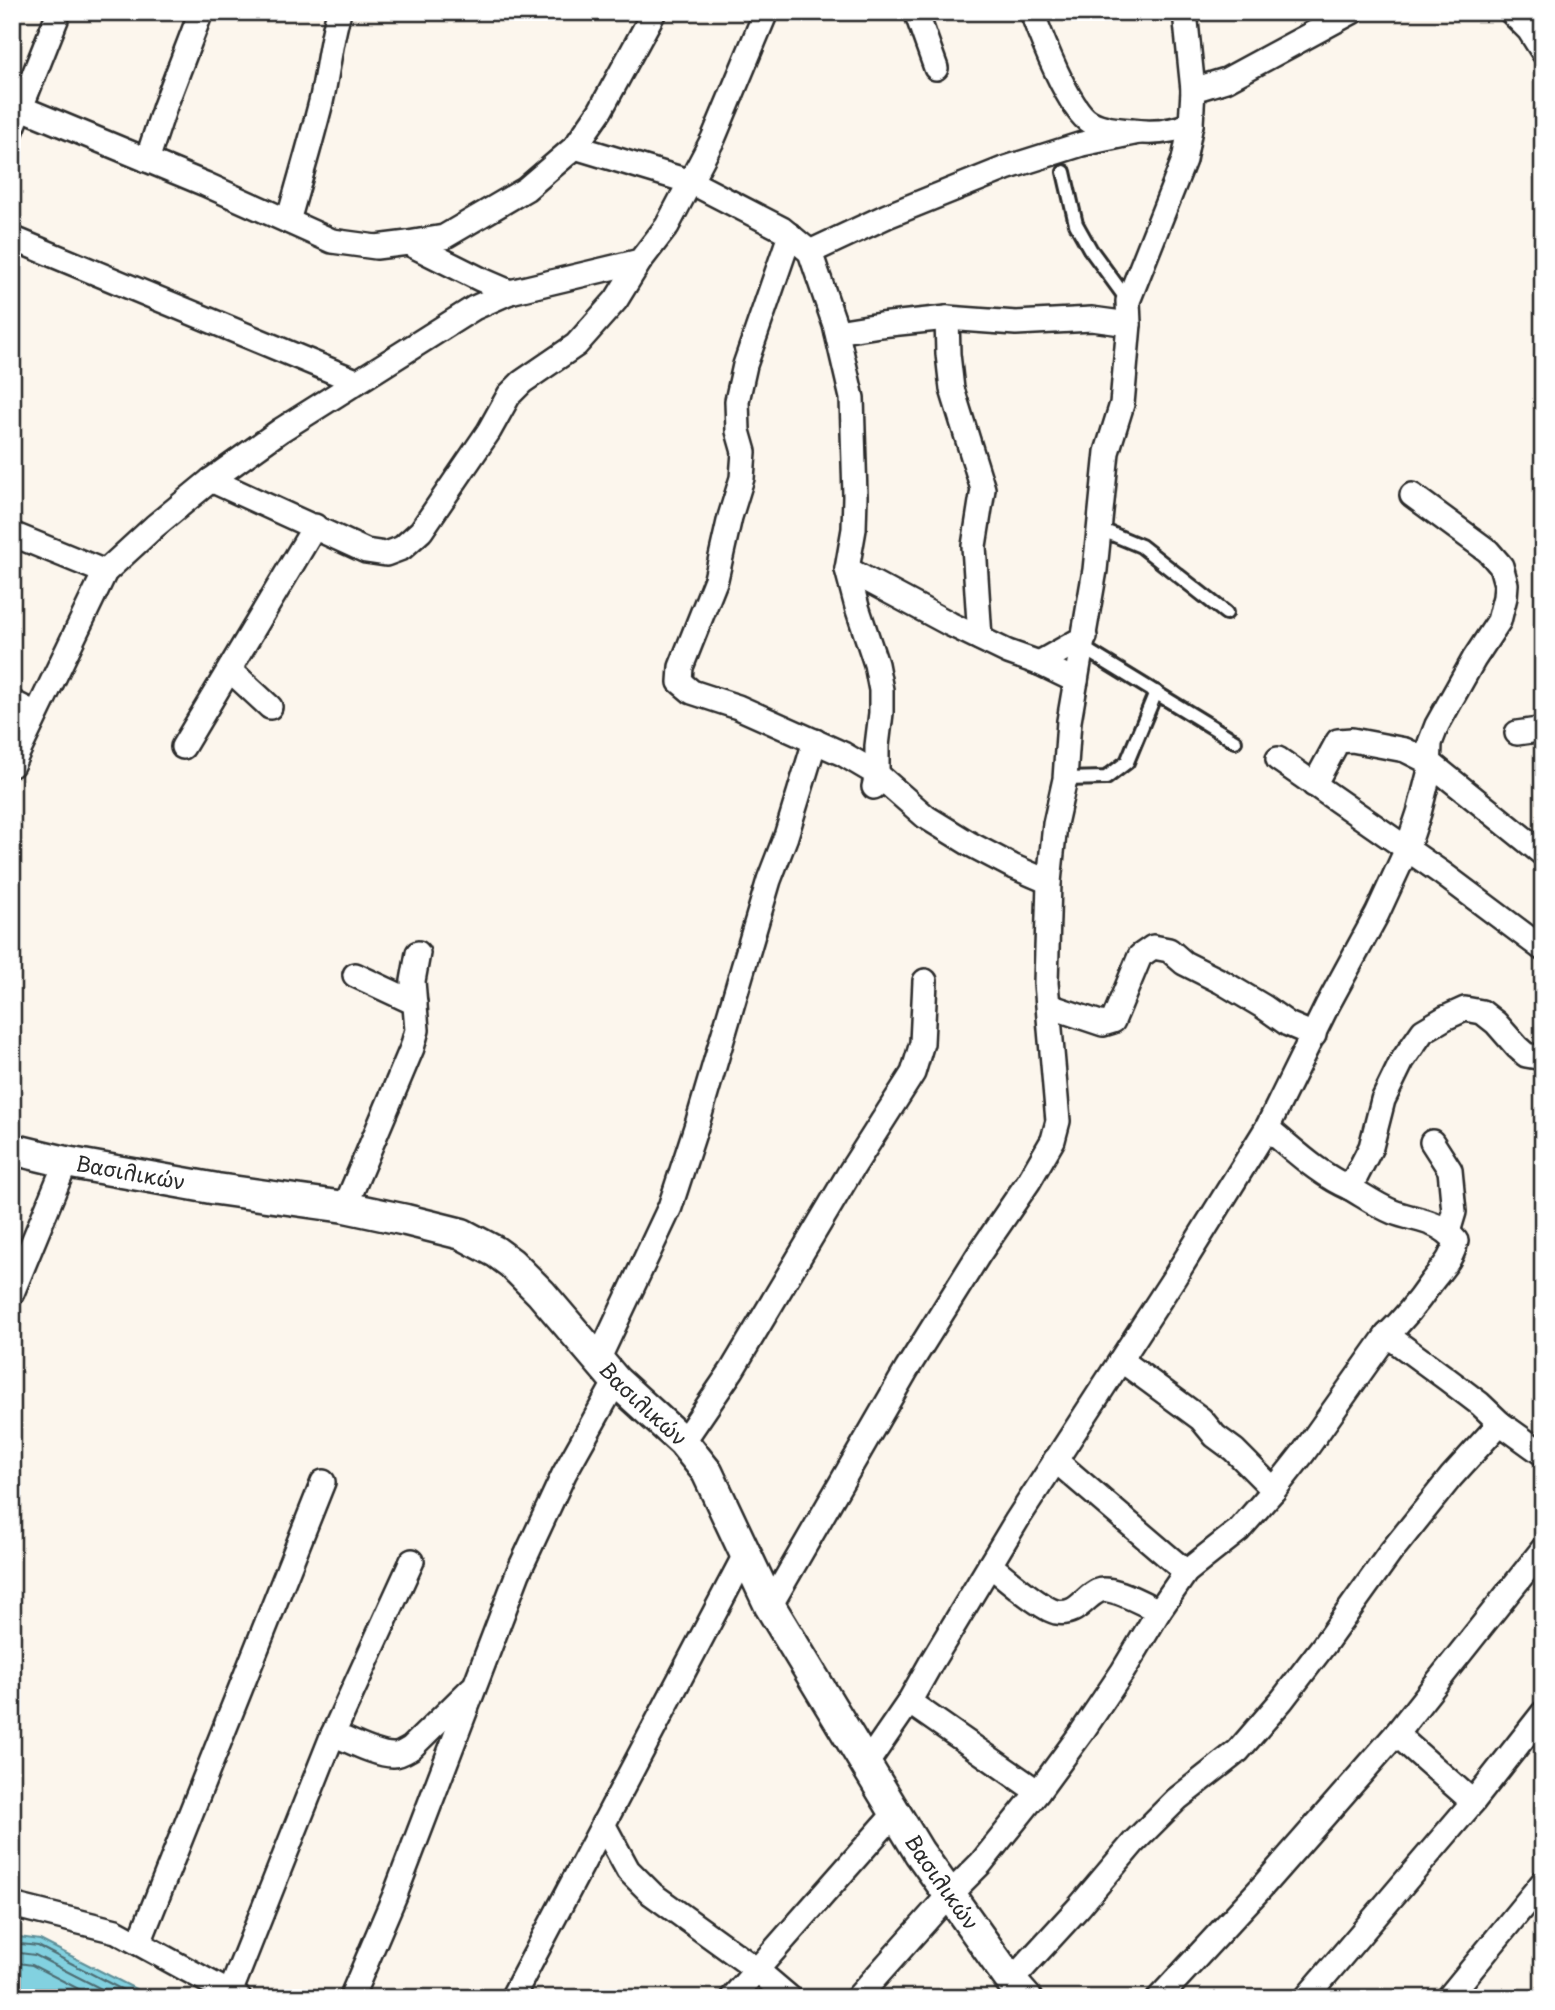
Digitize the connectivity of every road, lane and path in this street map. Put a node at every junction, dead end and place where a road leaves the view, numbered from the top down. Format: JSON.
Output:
{"nodes":[{"id":1,"x":59,"y":12,"type":"edge"},
{"id":2,"x":201,"y":12,"type":"edge"},
{"id":3,"x":339,"y":12,"type":"edge"},
{"id":4,"x":654,"y":12,"type":"edge"},
{"id":5,"x":766,"y":12,"type":"edge"},
{"id":6,"x":916,"y":12,"type":"edge"},
{"id":7,"x":1032,"y":12,"type":"edge"},
{"id":8,"x":1185,"y":12,"type":"edge"},
{"id":9,"x":1352,"y":12,"type":"edge"},
{"id":10,"x":1511,"y":12,"type":"edge"},
{"id":11,"x":1543,"y":52,"type":"edge"},
{"id":12,"x":936,"y":68,"type":"dead end"},
{"id":13,"x":1194,"y":90,"type":"junction"},
{"id":14,"x":17,"y":106,"type":"edge"},
{"id":15,"x":1191,"y":124,"type":"junction"},
{"id":16,"x":12,"y":130,"type":"edge"},
{"id":17,"x":1139,"y":132,"type":"junction"},
{"id":18,"x":575,"y":147,"type":"junction"},
{"id":19,"x":147,"y":160,"type":"junction"},
{"id":20,"x":1064,"y":172,"type":"dead end"},
{"id":21,"x":691,"y":182,"type":"junction"},
{"id":22,"x":288,"y":222,"type":"junction"},
{"id":23,"x":790,"y":235,"type":"junction"},
{"id":24,"x":12,"y":238,"type":"edge"},
{"id":25,"x":408,"y":243,"type":"junction"},
{"id":26,"x":810,"y":252,"type":"junction"},
{"id":27,"x":640,"y":261,"type":"junction"},
{"id":28,"x":510,"y":292,"type":"junction"},
{"id":29,"x":1128,"y":301,"type":"junction"},
{"id":30,"x":947,"y":318,"type":"junction"},
{"id":31,"x":1129,"y":324,"type":"junction"},
{"id":32,"x":837,"y":332,"type":"junction"},
{"id":33,"x":356,"y":381,"type":"junction"},
{"id":34,"x":211,"y":480,"type":"junction"},
{"id":35,"x":1412,"y":495,"type":"dead end"},
{"id":36,"x":315,"y":526,"type":"junction"},
{"id":37,"x":1100,"y":529,"type":"junction"},
{"id":38,"x":12,"y":534,"type":"edge"},
{"id":39,"x":847,"y":569,"type":"junction"},
{"id":40,"x":105,"y":572,"type":"junction"},
{"id":41,"x":1226,"y":613,"type":"dead end"},
{"id":42,"x":980,"y":638,"type":"junction"},
{"id":43,"x":1084,"y":643,"type":"junction"},
{"id":44,"x":1039,"y":663,"type":"junction"},
{"id":45,"x":230,"y":670,"type":"junction"},
{"id":46,"x":1076,"y":681,"type":"junction"},
{"id":47,"x":1156,"y":692,"type":"junction"},
{"id":48,"x":12,"y":702,"type":"edge"},
{"id":49,"x":270,"y":707,"type":"dead end"},
{"id":50,"x":36,"y":714,"type":"junction"},
{"id":51,"x":1543,"y":731,"type":"edge"},
{"id":52,"x":1517,"y":733,"type":"dead end"},
{"id":53,"x":815,"y":741,"type":"junction"},
{"id":54,"x":1235,"y":741,"type":"dead end"},
{"id":55,"x":183,"y":747,"type":"dead end"},
{"id":56,"x":1278,"y":759,"type":"dead end"},
{"id":57,"x":1429,"y":762,"type":"junction"},
{"id":58,"x":12,"y":765,"type":"edge"},
{"id":59,"x":1065,"y":779,"type":"junction"},
{"id":60,"x":875,"y":782,"type":"junction"},
{"id":61,"x":1314,"y":785,"type":"junction"},
{"id":62,"x":1407,"y":849,"type":"junction"},
{"id":63,"x":1543,"y":854,"type":"edge"},
{"id":64,"x":1049,"y":883,"type":"junction"},
{"id":65,"x":1543,"y":949,"type":"edge"},
{"id":66,"x":418,"y":953,"type":"dead end"},
{"id":67,"x":355,"y":975,"type":"dead end"},
{"id":68,"x":925,"y":981,"type":"dead end"},
{"id":69,"x":415,"y":1003,"type":"junction"},
{"id":70,"x":1049,"y":1006,"type":"junction"},
{"id":71,"x":1314,"y":1035,"type":"junction"},
{"id":72,"x":1543,"y":1058,"type":"edge"},
{"id":73,"x":1267,"y":1128,"type":"junction"},
{"id":74,"x":1432,"y":1142,"type":"dead end"},
{"id":75,"x":12,"y":1149,"type":"edge"},
{"id":76,"x":66,"y":1162,"type":"junction"},
{"id":77,"x":1350,"y":1188,"type":"junction"},
{"id":78,"x":345,"y":1207,"type":"junction"},
{"id":79,"x":1448,"y":1232,"type":"junction"},
{"id":80,"x":12,"y":1293,"type":"edge"},
{"id":81,"x":1387,"y":1335,"type":"junction"},
{"id":82,"x":1121,"y":1360,"type":"junction"},
{"id":83,"x":607,"y":1370,"type":"junction"},
{"id":84,"x":1500,"y":1423,"type":"junction"},
{"id":85,"x":682,"y":1442,"type":"junction"},
{"id":86,"x":1543,"y":1454,"type":"edge"},
{"id":87,"x":1055,"y":1460,"type":"junction"},
{"id":88,"x":323,"y":1482,"type":"dead end"},
{"id":89,"x":1274,"y":1490,"type":"junction"},
{"id":90,"x":1543,"y":1549,"type":"edge"},
{"id":91,"x":746,"y":1553,"type":"junction"},
{"id":92,"x":412,"y":1562,"type":"dead end"},
{"id":93,"x":990,"y":1565,"type":"junction"},
{"id":94,"x":1186,"y":1572,"type":"junction"},
{"id":95,"x":770,"y":1606,"type":"junction"},
{"id":96,"x":1159,"y":1611,"type":"junction"},
{"id":97,"x":477,"y":1683,"type":"junction"},
{"id":98,"x":909,"y":1702,"type":"junction"},
{"id":99,"x":1543,"y":1713,"type":"edge"},
{"id":100,"x":333,"y":1734,"type":"junction"},
{"id":101,"x":1396,"y":1734,"type":"junction"},
{"id":102,"x":867,"y":1763,"type":"junction"},
{"id":103,"x":1038,"y":1792,"type":"junction"},
{"id":104,"x":1474,"y":1802,"type":"junction"},
{"id":105,"x":896,"y":1812,"type":"junction"},
{"id":106,"x":603,"y":1824,"type":"junction"},
{"id":107,"x":1543,"y":1882,"type":"edge"},
{"id":108,"x":949,"y":1895,"type":"junction"},
{"id":109,"x":12,"y":1905,"type":"edge"},
{"id":110,"x":139,"y":1943,"type":"junction"},
{"id":111,"x":757,"y":1970,"type":"junction"},
{"id":112,"x":1018,"y":1989,"type":"edge"},
{"id":113,"x":234,"y":1995,"type":"edge"},
{"id":114,"x":351,"y":1998,"type":"edge"},
{"id":115,"x":512,"y":1998,"type":"edge"},
{"id":116,"x":732,"y":1998,"type":"edge"},
{"id":117,"x":790,"y":1998,"type":"edge"},
{"id":118,"x":858,"y":1998,"type":"edge"},
{"id":119,"x":1159,"y":1998,"type":"edge"},
{"id":120,"x":1306,"y":1998,"type":"edge"},
{"id":121,"x":1448,"y":1998,"type":"edge"}],
"edges":[{"from":1,"to":14,"type":"street"},
{"from":2,"to":19,"type":"street"},
{"from":3,"to":22,"type":"street"},
{"from":4,"to":18,"type":"street"},
{"from":5,"to":21,"type":"street"},
{"from":6,"to":12,"type":"street"},
{"from":7,"to":17,"type":"street"},
{"from":8,"to":13,"type":"street"},
{"from":9,"to":13,"type":"street"},
{"from":10,"to":11,"type":"street"},
{"from":13,"to":15,"type":"street"},
{"from":14,"to":16,"type":"street"},
{"from":14,"to":19,"type":"street"},
{"from":15,"to":17,"type":"street"},
{"from":15,"to":29,"type":"street"},
{"from":17,"to":26,"type":"street"},
{"from":18,"to":21,"type":"street"},
{"from":18,"to":25,"type":"street"},
{"from":19,"to":22,"type":"street"},
{"from":20,"to":29,"type":"lane"},
{"from":21,"to":23,"type":"street"},
{"from":21,"to":27,"type":"street"},
{"from":22,"to":25,"type":"street"},
{"from":23,"to":26,"type":"street"},
{"from":23,"to":53,"type":"street"},
{"from":24,"to":33,"type":"street"},
{"from":25,"to":28,"type":"street"},
{"from":26,"to":32,"type":"street"},
{"from":27,"to":28,"type":"street"},
{"from":27,"to":36,"type":"street"},
{"from":28,"to":33,"type":"street"},
{"from":29,"to":31,"type":"street"},
{"from":30,"to":31,"type":"street"},
{"from":30,"to":32,"type":"street"},
{"from":30,"to":42,"type":"street"},
{"from":31,"to":37,"type":"street"},
{"from":32,"to":39,"type":"street"},
{"from":33,"to":34,"type":"street"},
{"from":34,"to":36,"type":"street"},
{"from":34,"to":40,"type":"street"},
{"from":35,"to":57,"type":"street"},
{"from":36,"to":45,"type":"street"},
{"from":37,"to":41,"type":"lane"},
{"from":37,"to":43,"type":"street"},
{"from":38,"to":40,"type":"street"},
{"from":39,"to":42,"type":"street"},
{"from":39,"to":60,"type":"street"},
{"from":40,"to":50,"type":"street"},
{"from":42,"to":44,"type":"street"},
{"from":43,"to":44,"type":"street"},
{"from":43,"to":46,"type":"street"},
{"from":43,"to":47,"type":"lane"},
{"from":44,"to":46,"type":"street"},
{"from":45,"to":49,"type":"street"},
{"from":45,"to":55,"type":"street"},
{"from":46,"to":59,"type":"street"},
{"from":47,"to":54,"type":"lane"},
{"from":47,"to":59,"type":"lane"},
{"from":48,"to":50,"type":"street"},
{"from":50,"to":58,"type":"street"},
{"from":51,"to":52,"type":"street"},
{"from":53,"to":60,"type":"street"},
{"from":53,"to":83,"type":"street"},
{"from":56,"to":61,"type":"street"},
{"from":57,"to":61,"type":"street"},
{"from":57,"to":62,"type":"street"},
{"from":57,"to":63,"type":"street"},
{"from":59,"to":64,"type":"street"},
{"from":60,"to":64,"type":"street"},
{"from":61,"to":62,"type":"street"},
{"from":62,"to":65,"type":"street"},
{"from":62,"to":71,"type":"street"},
{"from":64,"to":70,"type":"street"},
{"from":66,"to":69,"type":"street"},
{"from":67,"to":69,"type":"street"},
{"from":68,"to":85,"type":"street"},
{"from":69,"to":78,"type":"street"},
{"from":70,"to":71,"type":"street"},
{"from":70,"to":95,"type":"street"},
{"from":71,"to":73,"type":"street"},
{"from":72,"to":77,"type":"street"},
{"from":73,"to":77,"type":"street"},
{"from":73,"to":82,"type":"street"},
{"from":74,"to":79,"type":"street"},
{"from":75,"to":76,"type":"street","name":"Βασιλικών"},
{"from":76,"to":78,"type":"street","name":"Βασιλικών"},
{"from":76,"to":80,"type":"street"},
{"from":77,"to":79,"type":"street"},
{"from":78,"to":83,"type":"street","name":"Βασιλικών"},
{"from":79,"to":81,"type":"street"},
{"from":81,"to":84,"type":"street"},
{"from":81,"to":89,"type":"street"},
{"from":82,"to":87,"type":"street"},
{"from":82,"to":89,"type":"street"},
{"from":83,"to":85,"type":"street","name":"Βασιλικών"},
{"from":83,"to":97,"type":"street"},
{"from":84,"to":86,"type":"street"},
{"from":84,"to":112,"type":"street"},
{"from":85,"to":91,"type":"street","name":"Βασιλικών"},
{"from":87,"to":93,"type":"street"},
{"from":87,"to":94,"type":"street"},
{"from":88,"to":110,"type":"street"},
{"from":89,"to":94,"type":"street"},
{"from":90,"to":101,"type":"street"},
{"from":91,"to":95,"type":"street","name":"Βασιλικών"},
{"from":91,"to":106,"type":"street"},
{"from":92,"to":100,"type":"street"},
{"from":93,"to":96,"type":"street"},
{"from":93,"to":98,"type":"street"},
{"from":94,"to":96,"type":"street"},
{"from":95,"to":102,"type":"street","name":"Βασιλικών"},
{"from":96,"to":103,"type":"street"},
{"from":97,"to":100,"type":"street"},
{"from":97,"to":114,"type":"street"},
{"from":98,"to":102,"type":"street"},
{"from":98,"to":103,"type":"street"},
{"from":99,"to":104,"type":"street"},
{"from":100,"to":113,"type":"street"},
{"from":101,"to":104,"type":"street"},
{"from":101,"to":119,"type":"street"},
{"from":102,"to":105,"type":"street","name":"Βασιλικών"},
{"from":103,"to":108,"type":"street"},
{"from":104,"to":120,"type":"street"},
{"from":105,"to":108,"type":"street","name":"Βασιλικών"},
{"from":105,"to":111,"type":"street"},
{"from":106,"to":111,"type":"street"},
{"from":106,"to":115,"type":"street"},
{"from":107,"to":121,"type":"street"},
{"from":108,"to":112,"type":"street","name":"Βασιλικών"},
{"from":108,"to":118,"type":"street"},
{"from":109,"to":110,"type":"street"},
{"from":110,"to":113,"type":"street"},
{"from":111,"to":116,"type":"street"},
{"from":111,"to":117,"type":"street"}]}
